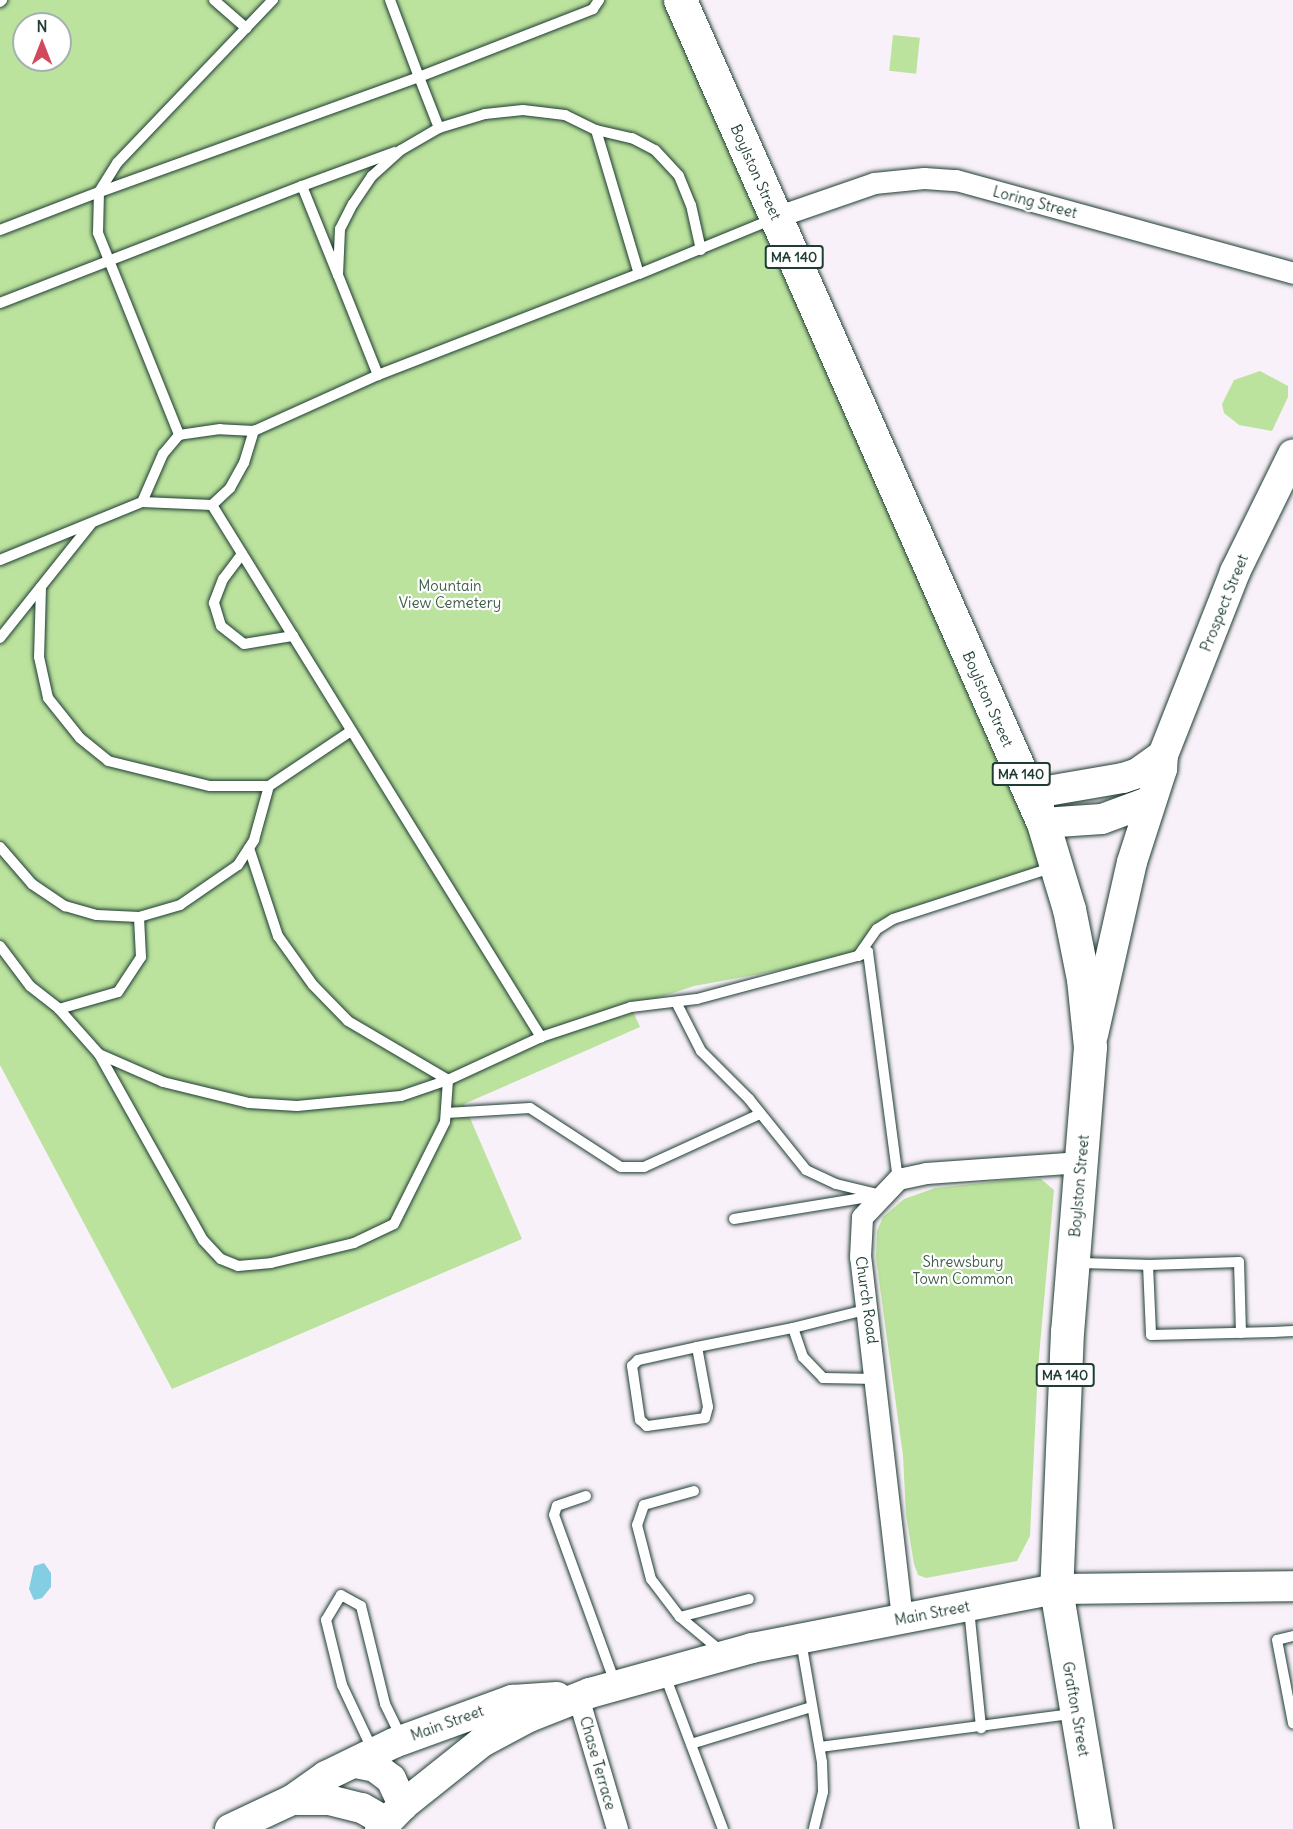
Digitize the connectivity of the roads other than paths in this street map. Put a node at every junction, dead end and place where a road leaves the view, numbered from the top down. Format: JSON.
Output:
{"nodes":[{"id":1,"x":214,"y":0,"type":"edge"},
{"id":2,"x":273,"y":0,"type":"edge"},
{"id":3,"x":390,"y":0,"type":"edge"},
{"id":4,"x":599,"y":0,"type":"edge"},
{"id":5,"x":680,"y":0,"type":"edge"},
{"id":6,"x":246,"y":28,"type":"junction"},
{"id":7,"x":419,"y":77,"type":"junction"},
{"id":8,"x":439,"y":128,"type":"junction"},
{"id":9,"x":596,"y":130,"type":"junction"},
{"id":10,"x":401,"y":150,"type":"junction"},
{"id":11,"x":302,"y":186,"type":"junction"},
{"id":12,"x":99,"y":192,"type":"junction"},
{"id":13,"x":776,"y":218,"type":"junction"},
{"id":14,"x":0,"y":230,"type":"edge"},
{"id":15,"x":701,"y":250,"type":"junction"},
{"id":16,"x":108,"y":259,"type":"junction"},
{"id":17,"x":1293,"y":273,"type":"edge"},
{"id":18,"x":639,"y":274,"type":"junction"},
{"id":19,"x":338,"y":275,"type":"junction"},
{"id":20,"x":0,"y":303,"type":"edge"},
{"id":21,"x":378,"y":375,"type":"junction"},
{"id":22,"x":254,"y":431,"type":"junction"},
{"id":23,"x":179,"y":435,"type":"junction"},
{"id":24,"x":1293,"y":454,"type":"edge"},
{"id":25,"x":142,"y":502,"type":"junction"},
{"id":26,"x":212,"y":505,"type":"junction"},
{"id":27,"x":92,"y":524,"type":"junction"},
{"id":28,"x":243,"y":554,"type":"junction"},
{"id":29,"x":0,"y":560,"type":"edge"},
{"id":30,"x":41,"y":587,"type":"junction"},
{"id":31,"x":293,"y":636,"type":"junction"},
{"id":32,"x":0,"y":638,"type":"edge"},
{"id":33,"x":351,"y":731,"type":"junction"},
{"id":34,"x":1162,"y":755,"type":"junction"},
{"id":35,"x":269,"y":786,"type":"junction"},
{"id":36,"x":1030,"y":794,"type":"junction"},
{"id":37,"x":1150,"y":801,"type":"junction"},
{"id":38,"x":1043,"y":823,"type":"junction"},
{"id":39,"x":0,"y":847,"type":"edge"},
{"id":40,"x":249,"y":848,"type":"junction"},
{"id":41,"x":1057,"y":866,"type":"junction"},
{"id":42,"x":139,"y":917,"type":"junction"},
{"id":43,"x":0,"y":946,"type":"edge"},
{"id":44,"x":858,"y":956,"type":"junction"},
{"id":45,"x":676,"y":1002,"type":"junction"},
{"id":46,"x":59,"y":1009,"type":"junction"},
{"id":47,"x":541,"y":1037,"type":"junction"},
{"id":48,"x":1090,"y":1047,"type":"junction"},
{"id":49,"x":99,"y":1054,"type":"junction"},
{"id":50,"x":448,"y":1080,"type":"junction"},
{"id":51,"x":446,"y":1113,"type":"junction"},
{"id":52,"x":760,"y":1114,"type":"junction"},
{"id":53,"x":1081,"y":1162,"type":"junction"},
{"id":54,"x":898,"y":1179,"type":"junction"},
{"id":55,"x":881,"y":1195,"type":"junction"},
{"id":56,"x":734,"y":1220,"type":"dead end"},
{"id":57,"x":1073,"y":1263,"type":"junction"},
{"id":58,"x":1148,"y":1265,"type":"junction"},
{"id":59,"x":869,"y":1309,"type":"junction"},
{"id":60,"x":793,"y":1328,"type":"junction"},
{"id":61,"x":1293,"y":1331,"type":"edge"},
{"id":62,"x":1241,"y":1332,"type":"junction"},
{"id":63,"x":697,"y":1347,"type":"junction"},
{"id":64,"x":878,"y":1388,"type":"junction"},
{"id":65,"x":694,"y":1491,"type":"dead end"},
{"id":66,"x":586,"y":1496,"type":"dead end"},
{"id":67,"x":1293,"y":1586,"type":"edge"},
{"id":68,"x":1056,"y":1589,"type":"junction"},
{"id":69,"x":749,"y":1599,"type":"dead end"},
{"id":70,"x":969,"y":1606,"type":"junction"},
{"id":71,"x":680,"y":1617,"type":"junction"},
{"id":72,"x":902,"y":1618,"type":"junction"},
{"id":73,"x":1293,"y":1636,"type":"edge"},
{"id":74,"x":800,"y":1638,"type":"junction"},
{"id":75,"x":726,"y":1655,"type":"junction"},
{"id":76,"x":664,"y":1672,"type":"junction"},
{"id":77,"x":616,"y":1686,"type":"junction"},
{"id":78,"x":578,"y":1697,"type":"junction"},
{"id":79,"x":811,"y":1707,"type":"junction"},
{"id":80,"x":1077,"y":1713,"type":"junction"},
{"id":81,"x":1293,"y":1724,"type":"edge"},
{"id":82,"x":981,"y":1728,"type":"junction"},
{"id":83,"x":402,"y":1739,"type":"junction"},
{"id":84,"x":691,"y":1744,"type":"junction"},
{"id":85,"x":820,"y":1747,"type":"junction"},
{"id":86,"x":365,"y":1758,"type":"junction"},
{"id":87,"x":292,"y":1800,"type":"junction"},
{"id":88,"x":390,"y":1819,"type":"edge"},
{"id":89,"x":230,"y":1829,"type":"edge"},
{"id":90,"x":617,"y":1829,"type":"edge"},
{"id":91,"x":723,"y":1829,"type":"edge"},
{"id":92,"x":814,"y":1829,"type":"edge"},
{"id":93,"x":1096,"y":1829,"type":"edge"}],
"edges":[{"from":1,"to":6,"type":"lane"},
{"from":2,"to":6,"type":"lane"},
{"from":3,"to":7,"type":"lane"},
{"from":4,"to":7,"type":"lane"},
{"from":5,"to":13,"type":"main road","name":"Boylston Street","number":"MA 140"},
{"from":6,"to":12,"type":"lane"},
{"from":7,"to":8,"type":"lane"},
{"from":7,"to":12,"type":"lane"},
{"from":8,"to":9,"type":"lane"},
{"from":8,"to":10,"type":"lane"},
{"from":9,"to":15,"type":"lane"},
{"from":9,"to":18,"type":"lane"},
{"from":10,"to":11,"type":"lane"},
{"from":10,"to":19,"type":"lane"},
{"from":11,"to":16,"type":"lane"},
{"from":11,"to":19,"type":"lane"},
{"from":12,"to":14,"type":"lane"},
{"from":12,"to":16,"type":"lane"},
{"from":13,"to":15,"type":"lane"},
{"from":13,"to":17,"type":"street","name":"Loring Street"},
{"from":13,"to":36,"type":"main road","name":"Boylston Street","number":"MA 140"},
{"from":15,"to":18,"type":"lane"},
{"from":16,"to":20,"type":"lane"},
{"from":16,"to":23,"type":"lane"},
{"from":18,"to":21,"type":"lane"},
{"from":19,"to":21,"type":"lane"},
{"from":21,"to":22,"type":"lane"},
{"from":22,"to":23,"type":"lane"},
{"from":22,"to":26,"type":"lane"},
{"from":23,"to":25,"type":"lane"},
{"from":24,"to":34,"type":"main road","name":"Prospect Street"},
{"from":25,"to":26,"type":"lane"},
{"from":25,"to":27,"type":"lane"},
{"from":26,"to":28,"type":"lane"},
{"from":27,"to":29,"type":"lane"},
{"from":27,"to":30,"type":"lane"},
{"from":28,"to":31,"type":"lane"},
{"from":28,"to":31,"type":"lane"},
{"from":30,"to":32,"type":"lane"},
{"from":30,"to":35,"type":"lane"},
{"from":31,"to":33,"type":"lane"},
{"from":33,"to":35,"type":"lane"},
{"from":33,"to":47,"type":"lane"},
{"from":34,"to":36,"type":"main road"},
{"from":34,"to":37,"type":"main road","name":"Prospect Street"},
{"from":35,"to":40,"type":"lane"},
{"from":36,"to":38,"type":"main road","name":"Boylston Street","number":"MA 140"},
{"from":37,"to":38,"type":"main road"},
{"from":37,"to":48,"type":"main road","name":"Prospect Street"},
{"from":38,"to":41,"type":"main road","name":"Boylston Street","number":"MA 140"},
{"from":39,"to":42,"type":"lane"},
{"from":40,"to":42,"type":"lane"},
{"from":40,"to":50,"type":"lane"},
{"from":41,"to":44,"type":"lane"},
{"from":41,"to":48,"type":"main road","name":"Boylston Street","number":"MA 140"},
{"from":42,"to":46,"type":"lane"},
{"from":43,"to":46,"type":"lane"},
{"from":44,"to":45,"type":"lane"},
{"from":44,"to":54,"type":"lane"},
{"from":45,"to":47,"type":"lane"},
{"from":45,"to":52,"type":"lane"},
{"from":46,"to":49,"type":"lane"},
{"from":47,"to":50,"type":"lane"},
{"from":48,"to":53,"type":"main road","name":"Boylston Street","number":"MA 140"},
{"from":49,"to":50,"type":"lane"},
{"from":49,"to":51,"type":"lane"},
{"from":50,"to":51,"type":"lane"},
{"from":51,"to":52,"type":"lane"},
{"from":52,"to":55,"type":"lane"},
{"from":53,"to":54,"type":"street"},
{"from":53,"to":57,"type":"main road","name":"Boylston Street","number":"MA 140"},
{"from":54,"to":55,"type":"street","name":"Church Road"},
{"from":55,"to":56,"type":"lane"},
{"from":55,"to":59,"type":"street","name":"Church Road"},
{"from":57,"to":58,"type":"lane"},
{"from":57,"to":68,"type":"main road","name":"Boylston Street","number":"MA 140"},
{"from":58,"to":62,"type":"lane"},
{"from":58,"to":62,"type":"lane"},
{"from":59,"to":60,"type":"lane"},
{"from":59,"to":64,"type":"street","name":"Church Road"},
{"from":60,"to":63,"type":"lane"},
{"from":60,"to":64,"type":"lane"},
{"from":61,"to":62,"type":"lane"},
{"from":63,"to":63,"type":"lane"},
{"from":64,"to":72,"type":"street","name":"Church Road"},
{"from":65,"to":71,"type":"lane"},
{"from":66,"to":77,"type":"lane"},
{"from":67,"to":68,"type":"main road","name":"Main Street"},
{"from":68,"to":70,"type":"main road","name":"Main Street"},
{"from":68,"to":80,"type":"main road","name":"Grafton Street","number":"MA 140"},
{"from":69,"to":71,"type":"lane"},
{"from":70,"to":72,"type":"main road","name":"Main Street"},
{"from":70,"to":82,"type":"lane"},
{"from":71,"to":75,"type":"lane"},
{"from":72,"to":74,"type":"main road","name":"Main Street"},
{"from":73,"to":81,"type":"lane"},
{"from":74,"to":75,"type":"main road","name":"Main Street"},
{"from":74,"to":79,"type":"lane"},
{"from":75,"to":76,"type":"main road","name":"Main Street"},
{"from":76,"to":77,"type":"main road","name":"Main Street"},
{"from":76,"to":84,"type":"lane"},
{"from":77,"to":78,"type":"main road","name":"Main Street"},
{"from":78,"to":83,"type":"main road","name":"Main Street"},
{"from":78,"to":88,"type":"main road","name":"Main Street"},
{"from":78,"to":90,"type":"street","name":"Chase Terrace"},
{"from":79,"to":84,"type":"lane"},
{"from":79,"to":85,"type":"lane"},
{"from":80,"to":82,"type":"lane"},
{"from":80,"to":93,"type":"main road","name":"Grafton Street","number":"MA 140"},
{"from":82,"to":85,"type":"lane"},
{"from":83,"to":86,"type":"main road","name":"Main Street"},
{"from":83,"to":86,"type":"lane"},
{"from":84,"to":91,"type":"lane"},
{"from":85,"to":92,"type":"lane"},
{"from":86,"to":87,"type":"main road","name":"Main Street"},
{"from":86,"to":88,"type":"main road"},
{"from":87,"to":88,"type":"main road","name":"Main Street"},
{"from":87,"to":89,"type":"main road","name":"Main Street"}]}
